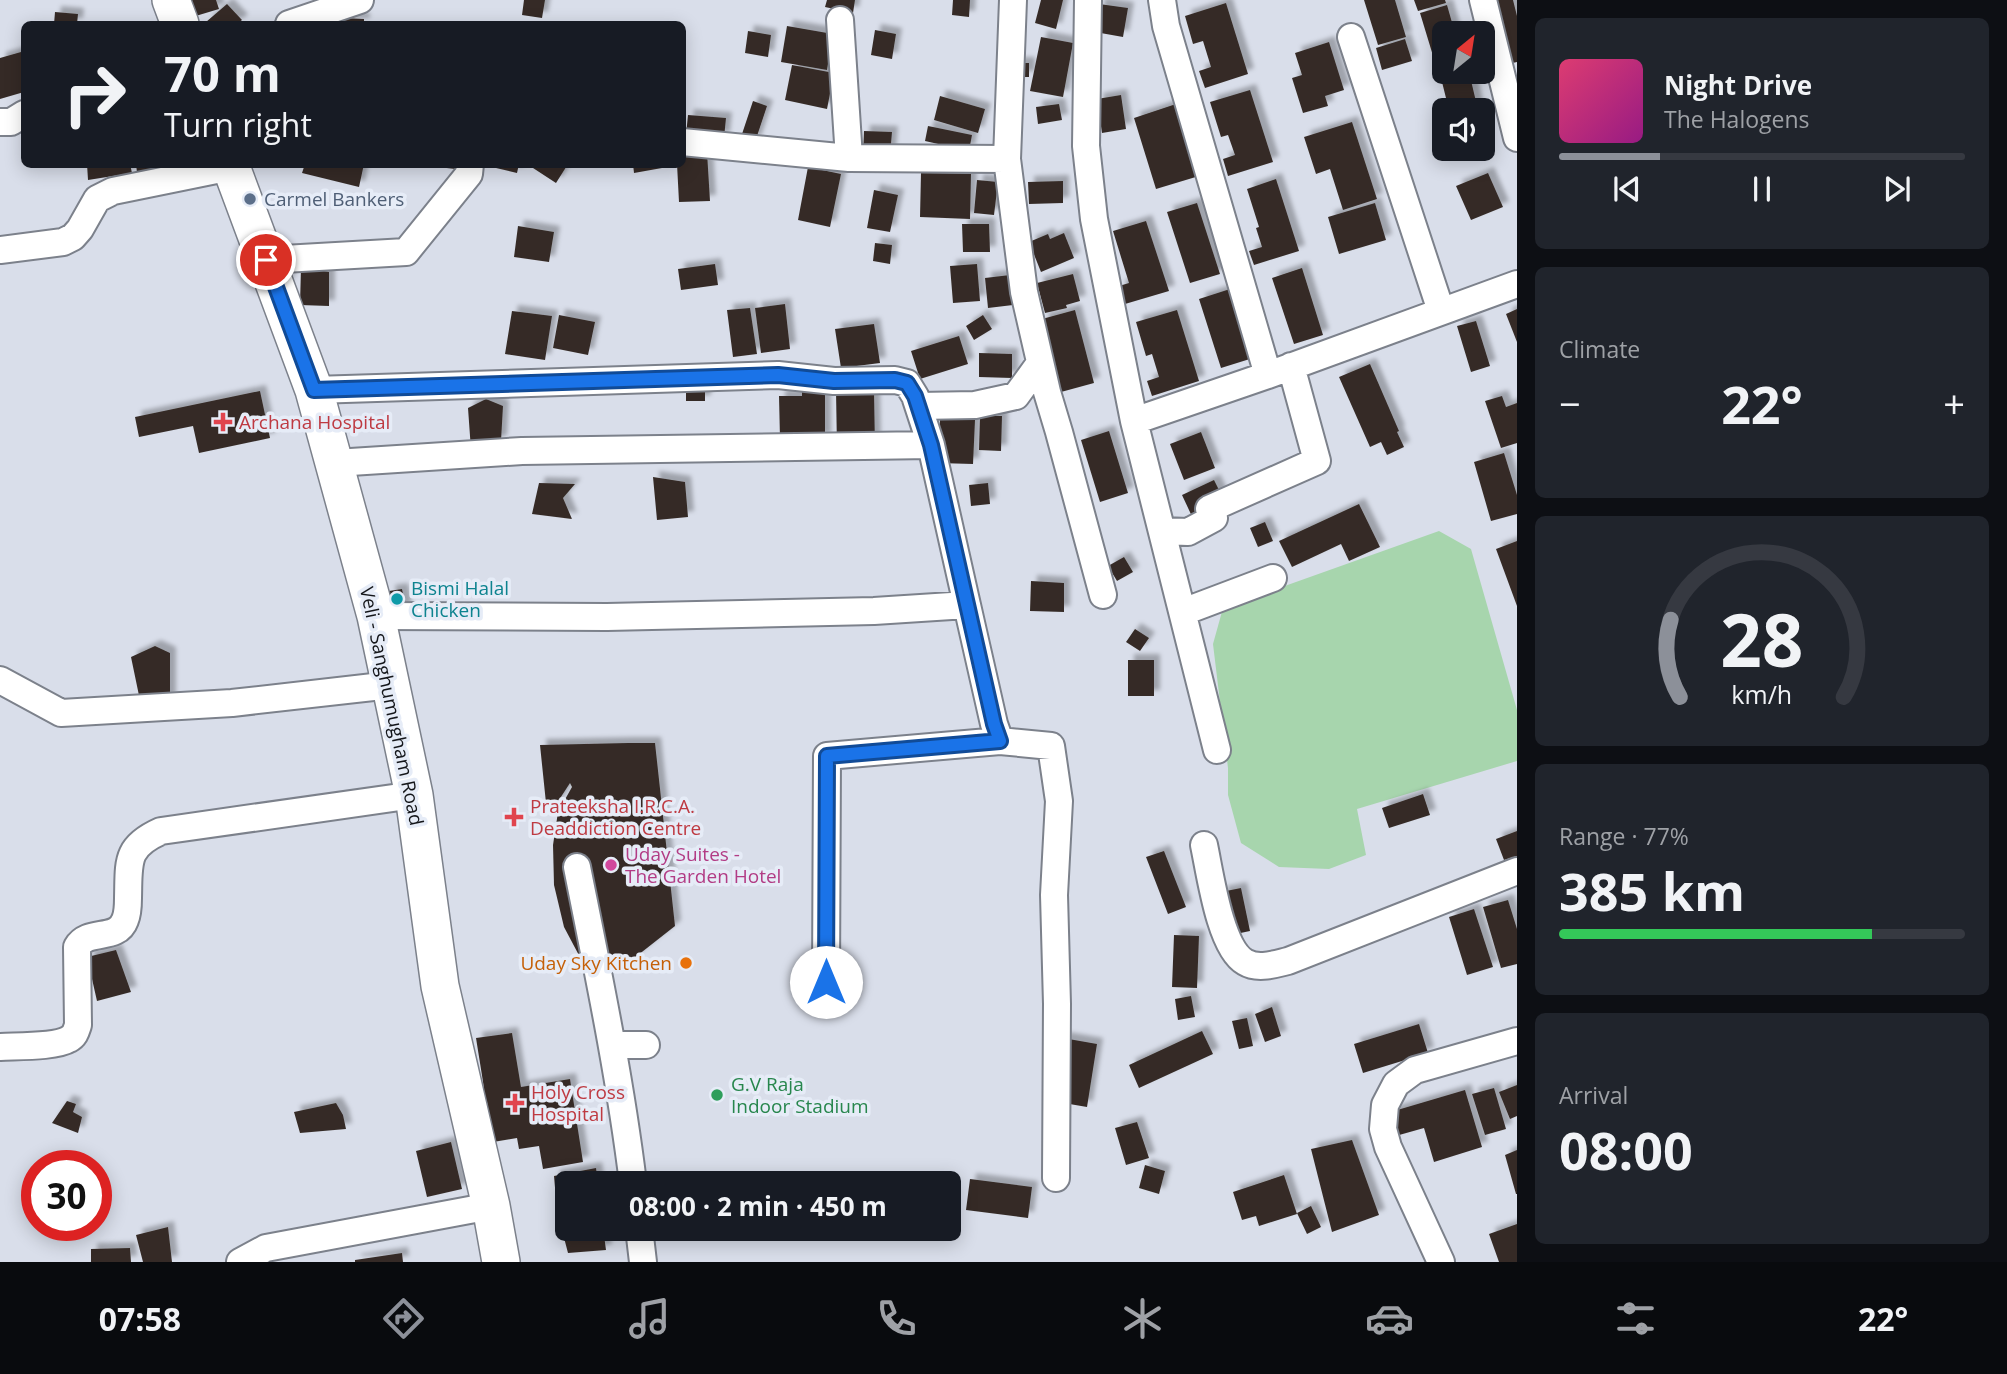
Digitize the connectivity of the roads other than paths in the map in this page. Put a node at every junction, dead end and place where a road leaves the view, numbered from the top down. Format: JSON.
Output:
{"nodes":[{"id":1,"x":171,"y":0,"type":"edge"},
{"id":2,"x":360,"y":0,"type":"edge"},
{"id":3,"x":1013,"y":0,"type":"edge"},
{"id":4,"x":1088,"y":0,"type":"edge"},
{"id":5,"x":1162,"y":0,"type":"edge"},
{"id":6,"x":1483,"y":0,"type":"edge"},
{"id":7,"x":840,"y":20,"type":"dead end"},
{"id":8,"x":179,"y":21,"type":"edge"},
{"id":9,"x":303,"y":21,"type":"edge"},
{"id":10,"x":1351,"y":37,"type":"dead end"},
{"id":11,"x":21,"y":116,"type":"edge"},
{"id":12,"x":0,"y":122,"type":"edge"},
{"id":13,"x":1516,"y":126,"type":"edge"},
{"id":14,"x":686,"y":142,"type":"edge"},
{"id":15,"x":849,"y":158,"type":"junction"},
{"id":16,"x":1007,"y":159,"type":"junction"},
{"id":17,"x":222,"y":168,"type":"edge"},
{"id":18,"x":232,"y":168,"type":"edge"},
{"id":19,"x":470,"y":168,"type":"edge"},
{"id":20,"x":0,"y":250,"type":"edge"},
{"id":21,"x":266,"y":260,"type":"junction"},
{"id":22,"x":1517,"y":284,"type":"edge"},
{"id":23,"x":1441,"y":311,"type":"junction"},
{"id":24,"x":1040,"y":363,"type":"junction"},
{"id":25,"x":1280,"y":370,"type":"junction"},
{"id":26,"x":314,"y":390,"type":"junction"},
{"id":27,"x":919,"y":406,"type":"junction"},
{"id":28,"x":1134,"y":421,"type":"junction"},
{"id":29,"x":931,"y":445,"type":"junction"},
{"id":30,"x":335,"y":463,"type":"junction"},
{"id":31,"x":1162,"y":531,"type":"junction"},
{"id":32,"x":1273,"y":578,"type":"dead end"},
{"id":33,"x":1102,"y":594,"type":"dead end"},
{"id":34,"x":967,"y":605,"type":"junction"},
{"id":35,"x":1183,"y":612,"type":"junction"},
{"id":36,"x":376,"y":616,"type":"junction"},
{"id":37,"x":0,"y":680,"type":"edge"},
{"id":38,"x":391,"y":685,"type":"junction"},
{"id":39,"x":1000,"y":741,"type":"junction"},
{"id":40,"x":1217,"y":750,"type":"dead end"},
{"id":41,"x":414,"y":795,"type":"junction"},
{"id":42,"x":1204,"y":845,"type":"dead end"},
{"id":43,"x":577,"y":867,"type":"dead end"},
{"id":44,"x":1517,"y":871,"type":"edge"},
{"id":45,"x":826,"y":982,"type":"dead end"},
{"id":46,"x":1517,"y":1041,"type":"edge"},
{"id":47,"x":612,"y":1045,"type":"junction"},
{"id":48,"x":646,"y":1045,"type":"dead end"},
{"id":49,"x":0,"y":1047,"type":"edge"},
{"id":50,"x":632,"y":1171,"type":"edge"},
{"id":51,"x":1056,"y":1178,"type":"dead end"},
{"id":52,"x":491,"y":1206,"type":"junction"},
{"id":53,"x":641,"y":1241,"type":"edge"},
{"id":54,"x":240,"y":1262,"type":"edge"},
{"id":55,"x":501,"y":1262,"type":"edge"},
{"id":56,"x":643,"y":1262,"type":"edge"},
{"id":57,"x":1441,"y":1262,"type":"edge"}],
"edges":[{"from":1,"to":8,"type":"main road"},
{"from":2,"to":9,"type":"street"},
{"from":3,"to":16,"type":"street"},
{"from":4,"to":28,"type":"street"},
{"from":5,"to":25,"type":"street"},
{"from":6,"to":13,"type":"street"},
{"from":7,"to":15,"type":"street"},
{"from":10,"to":23,"type":"street"},
{"from":11,"to":12,"type":"street"},
{"from":14,"to":15,"type":"street"},
{"from":15,"to":16,"type":"street"},
{"from":16,"to":24,"type":"street"},
{"from":17,"to":20,"type":"street"},
{"from":18,"to":21,"type":"main road","name":"Veli - Sanghumugham Road"},
{"from":19,"to":21,"type":"street"},
{"from":21,"to":26,"type":"main road","name":"Veli - Sanghumugham Road"},
{"from":22,"to":23,"type":"street"},
{"from":23,"to":25,"type":"street"},
{"from":24,"to":27,"type":"street"},
{"from":24,"to":33,"type":"street"},
{"from":25,"to":28,"type":"street"},
{"from":25,"to":31,"type":"street"},
{"from":26,"to":27,"type":"street"},
{"from":26,"to":30,"type":"main road","name":"Veli - Sanghumugham Road"},
{"from":27,"to":29,"type":"street"},
{"from":28,"to":31,"type":"street"},
{"from":29,"to":30,"type":"street"},
{"from":29,"to":34,"type":"street"},
{"from":30,"to":36,"type":"main road","name":"Veli - Sanghumugham Road"},
{"from":31,"to":35,"type":"street"},
{"from":32,"to":35,"type":"street"},
{"from":34,"to":36,"type":"street"},
{"from":34,"to":39,"type":"street"},
{"from":35,"to":40,"type":"street"},
{"from":36,"to":38,"type":"main road","name":"Veli - Sanghumugham Road"},
{"from":37,"to":38,"type":"street"},
{"from":38,"to":41,"type":"main road","name":"Veli - Sanghumugham Road"},
{"from":39,"to":45,"type":"street"},
{"from":39,"to":51,"type":"street"},
{"from":41,"to":49,"type":"street"},
{"from":41,"to":52,"type":"main road","name":"Veli - Sanghumugham Road"},
{"from":42,"to":44,"type":"street"},
{"from":43,"to":47,"type":"street"},
{"from":46,"to":57,"type":"street"},
{"from":47,"to":48,"type":"street"},
{"from":47,"to":50,"type":"street"},
{"from":52,"to":54,"type":"street"},
{"from":52,"to":55,"type":"main road","name":"Veli - Sanghumugham Road"},
{"from":53,"to":56,"type":"street"}]}
